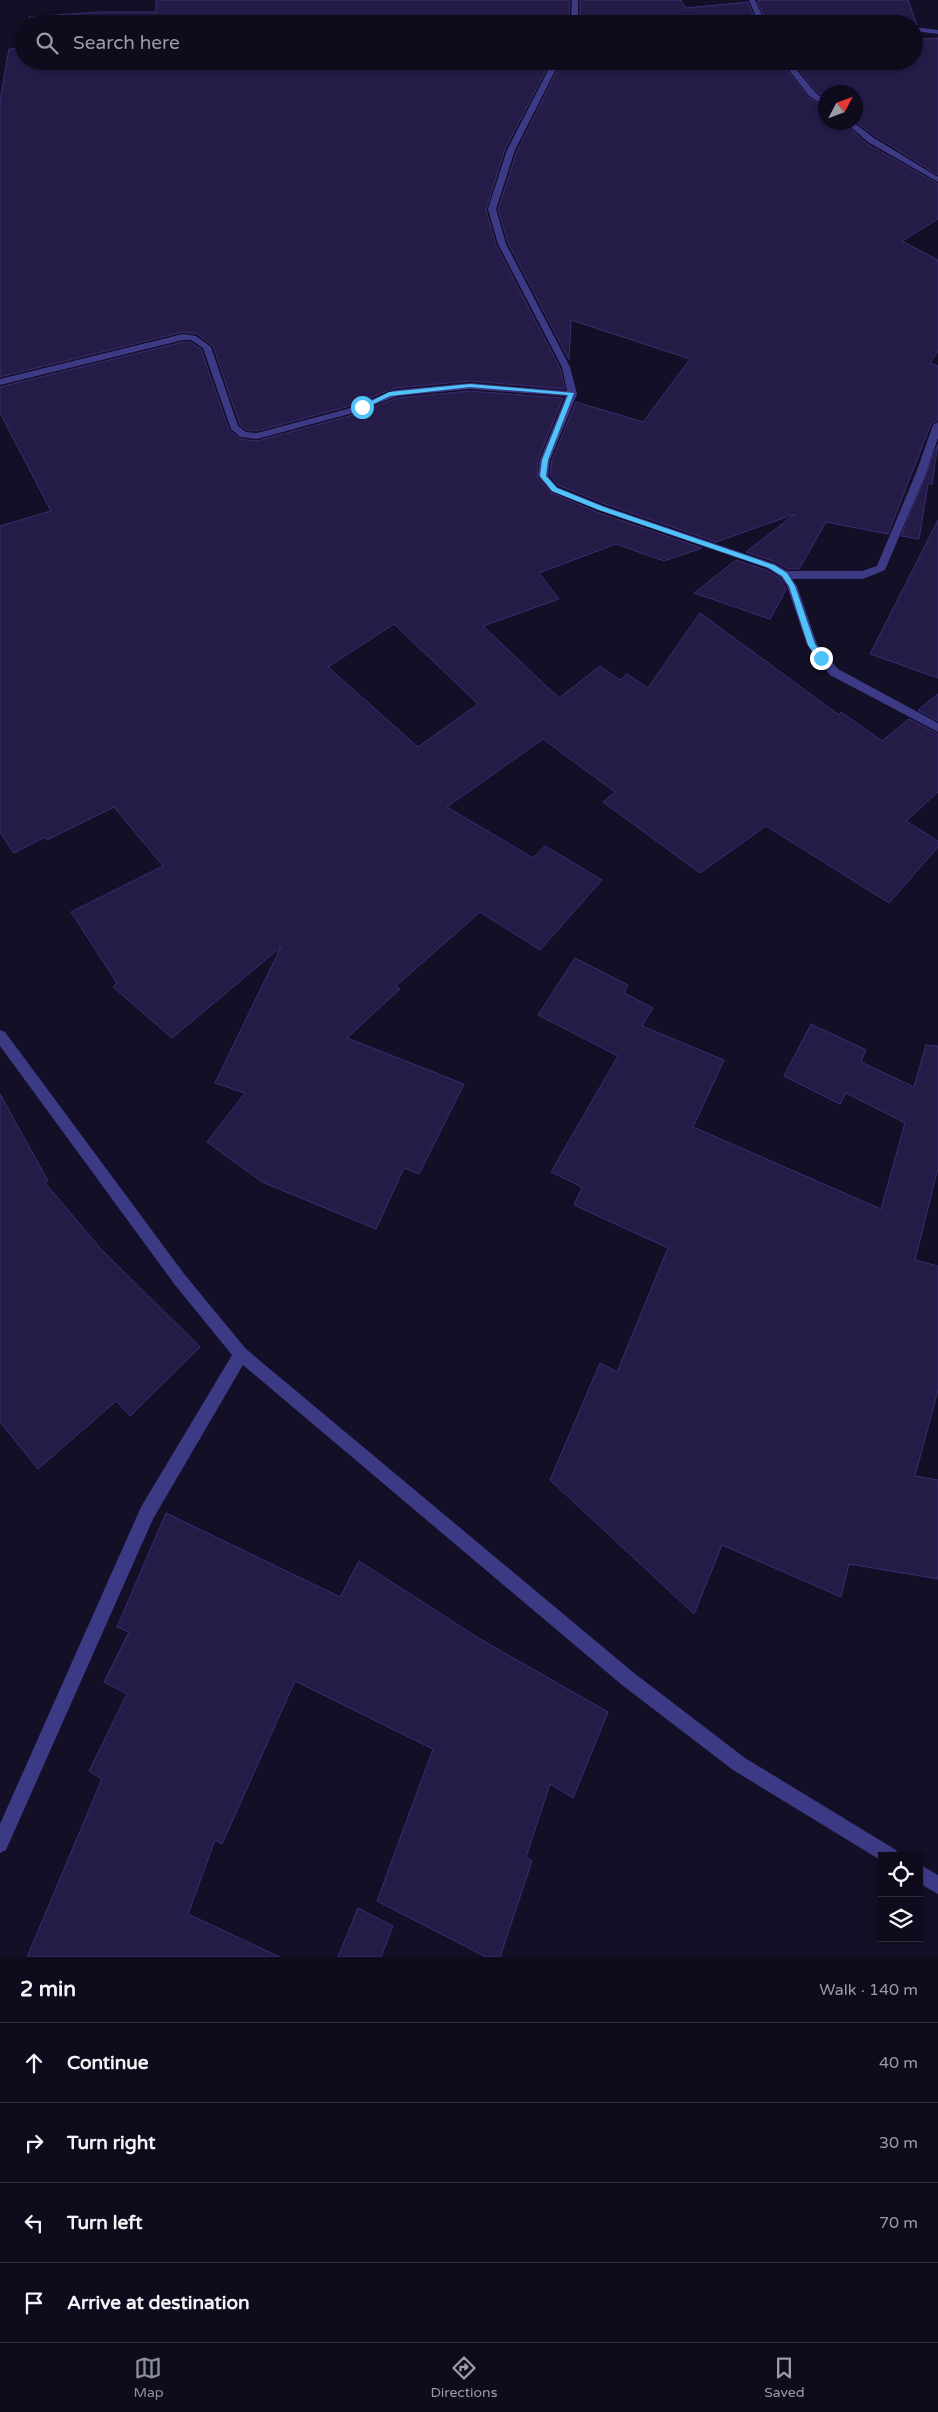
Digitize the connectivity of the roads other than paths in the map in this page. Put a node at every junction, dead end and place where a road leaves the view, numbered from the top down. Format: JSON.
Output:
{"nodes":[{"id":1,"x":574,"y":0,"type":"edge"},
{"id":2,"x":752,"y":0,"type":"edge"},
{"id":3,"x":575,"y":15,"type":"edge"},
{"id":4,"x":759,"y":15,"type":"edge"},
{"id":5,"x":923,"y":30,"type":"edge"},
{"id":6,"x":938,"y":32,"type":"edge"},
{"id":7,"x":552,"y":70,"type":"edge"},
{"id":8,"x":792,"y":70,"type":"edge"},
{"id":9,"x":818,"y":99,"type":"edge"},
{"id":10,"x":858,"y":130,"type":"edge"},
{"id":11,"x":938,"y":180,"type":"edge"},
{"id":12,"x":0,"y":382,"type":"edge"},
{"id":13,"x":572,"y":394,"type":"junction"},
{"id":14,"x":938,"y":425,"type":"edge"},
{"id":15,"x":785,"y":575,"type":"junction"},
{"id":16,"x":938,"y":728,"type":"edge"},
{"id":17,"x":0,"y":1036,"type":"edge"},
{"id":18,"x":241,"y":1354,"type":"junction"},
{"id":19,"x":0,"y":1844,"type":"edge"},
{"id":20,"x":883,"y":1852,"type":"edge"},
{"id":21,"x":923,"y":1876,"type":"edge"},
{"id":22,"x":938,"y":1885,"type":"edge"}],
"edges":[{"from":1,"to":3,"type":"street"},
{"from":2,"to":4,"type":"street"},
{"from":5,"to":6,"type":"street"},
{"from":7,"to":13,"type":"street"},
{"from":8,"to":9,"type":"street"},
{"from":10,"to":11,"type":"street"},
{"from":12,"to":13,"type":"street"},
{"from":13,"to":15,"type":"street"},
{"from":14,"to":15,"type":"street"},
{"from":15,"to":16,"type":"street"},
{"from":17,"to":18,"type":"street"},
{"from":18,"to":19,"type":"street"},
{"from":18,"to":20,"type":"street"},
{"from":21,"to":22,"type":"street"}]}
